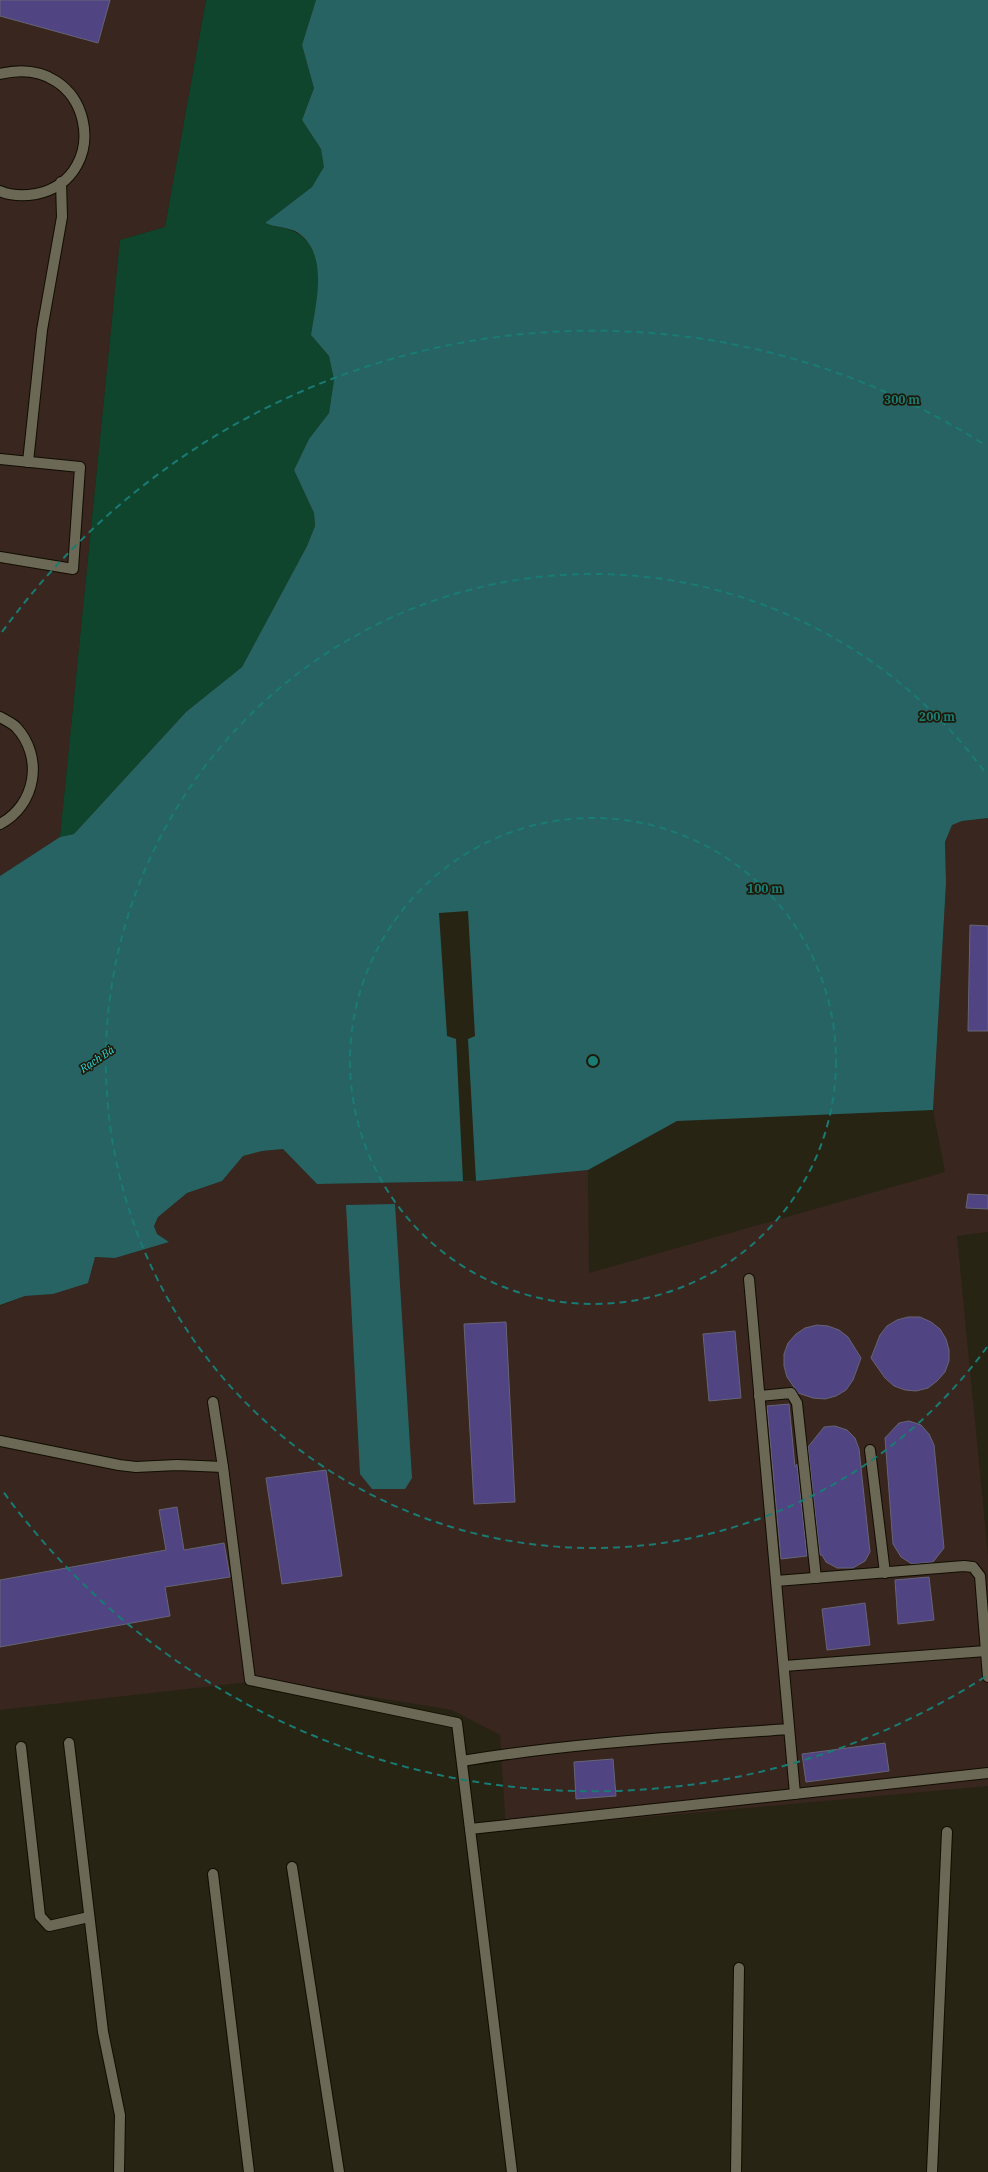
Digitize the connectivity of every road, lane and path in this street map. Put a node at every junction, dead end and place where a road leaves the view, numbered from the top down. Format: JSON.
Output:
{"nodes":[{"id":1,"x":0,"y":74,"type":"edge"},
{"id":2,"x":61,"y":182,"type":"junction"},
{"id":3,"x":0,"y":191,"type":"edge"},
{"id":4,"x":0,"y":459,"type":"edge"},
{"id":5,"x":28,"y":462,"type":"junction"},
{"id":6,"x":0,"y":557,"type":"edge"},
{"id":7,"x":0,"y":717,"type":"edge"},
{"id":8,"x":0,"y":824,"type":"edge"},
{"id":9,"x":748,"y":1279,"type":"dead end"},
{"id":10,"x":759,"y":1396,"type":"junction"},
{"id":11,"x":213,"y":1402,"type":"dead end"},
{"id":12,"x":0,"y":1441,"type":"edge"},
{"id":13,"x":870,"y":1450,"type":"dead end"},
{"id":14,"x":224,"y":1467,"type":"junction"},
{"id":15,"x":885,"y":1573,"type":"junction"},
{"id":16,"x":816,"y":1578,"type":"junction"},
{"id":17,"x":776,"y":1581,"type":"junction"},
{"id":18,"x":986,"y":1651,"type":"junction"},
{"id":19,"x":784,"y":1666,"type":"junction"},
{"id":20,"x":988,"y":1677,"type":"edge"},
{"id":21,"x":790,"y":1729,"type":"junction"},
{"id":22,"x":69,"y":1743,"type":"dead end"},
{"id":23,"x":21,"y":1747,"type":"dead end"},
{"id":24,"x":462,"y":1761,"type":"junction"},
{"id":25,"x":988,"y":1773,"type":"edge"},
{"id":26,"x":795,"y":1794,"type":"junction"},
{"id":27,"x":470,"y":1828,"type":"junction"},
{"id":28,"x":947,"y":1832,"type":"dead end"},
{"id":29,"x":292,"y":1867,"type":"dead end"},
{"id":30,"x":213,"y":1874,"type":"dead end"},
{"id":31,"x":89,"y":1917,"type":"junction"},
{"id":32,"x":739,"y":1968,"type":"dead end"},
{"id":33,"x":119,"y":2172,"type":"edge"},
{"id":34,"x":249,"y":2172,"type":"edge"},
{"id":35,"x":339,"y":2172,"type":"edge"},
{"id":36,"x":512,"y":2172,"type":"edge"},
{"id":37,"x":736,"y":2172,"type":"edge"},
{"id":38,"x":932,"y":2172,"type":"edge"}],
"edges":[{"from":1,"to":2,"type":"street"},
{"from":2,"to":3,"type":"street"},
{"from":2,"to":5,"type":"street"},
{"from":4,"to":5,"type":"street"},
{"from":5,"to":6,"type":"street"},
{"from":7,"to":8,"type":"street"},
{"from":9,"to":10,"type":"street"},
{"from":10,"to":16,"type":"street"},
{"from":10,"to":17,"type":"street"},
{"from":11,"to":14,"type":"street"},
{"from":12,"to":14,"type":"street"},
{"from":13,"to":15,"type":"street"},
{"from":14,"to":24,"type":"street"},
{"from":15,"to":16,"type":"street"},
{"from":15,"to":18,"type":"street"},
{"from":16,"to":17,"type":"street"},
{"from":17,"to":19,"type":"street"},
{"from":18,"to":19,"type":"street"},
{"from":18,"to":20,"type":"street"},
{"from":19,"to":21,"type":"street"},
{"from":21,"to":24,"type":"street"},
{"from":21,"to":26,"type":"street"},
{"from":22,"to":31,"type":"street"},
{"from":23,"to":31,"type":"street"},
{"from":24,"to":27,"type":"street"},
{"from":25,"to":26,"type":"street"},
{"from":26,"to":27,"type":"street"},
{"from":27,"to":36,"type":"street"},
{"from":28,"to":38,"type":"street"},
{"from":29,"to":35,"type":"street"},
{"from":30,"to":34,"type":"street"},
{"from":31,"to":33,"type":"street"},
{"from":32,"to":37,"type":"street"}]}
